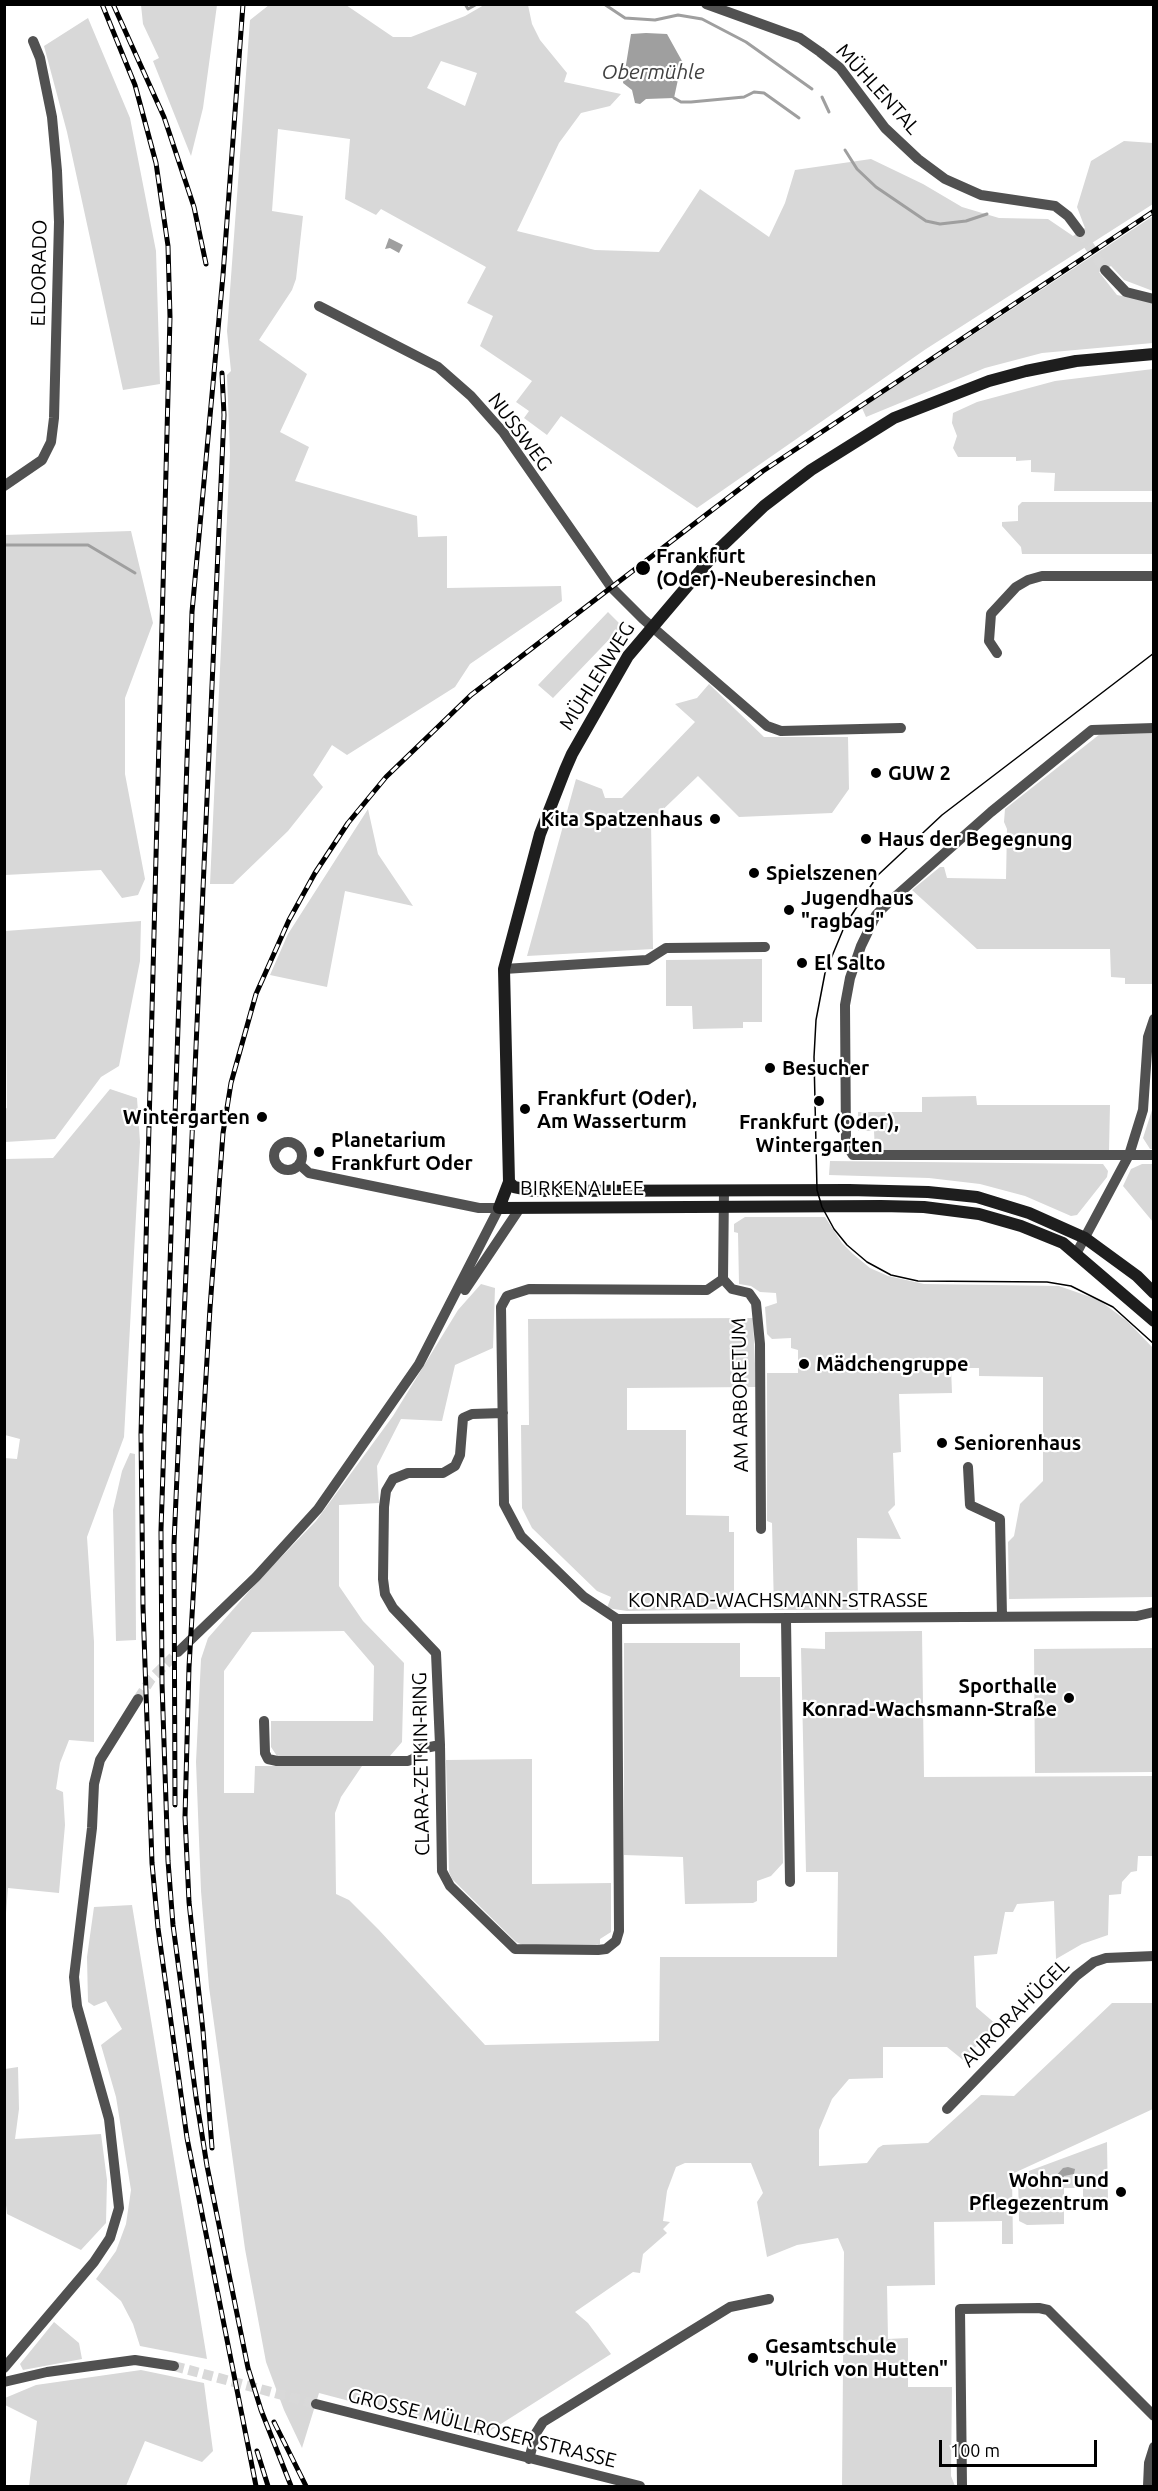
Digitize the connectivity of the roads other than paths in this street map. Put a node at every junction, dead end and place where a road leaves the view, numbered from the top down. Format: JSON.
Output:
{"nodes":[{"id":1,"x":706,"y":4,"type":"edge"},
{"id":2,"x":33,"y":41,"type":"dead end"},
{"id":3,"x":1080,"y":232,"type":"tunnel mouth"},
{"id":4,"x":1105,"y":270,"type":"tunnel mouth"},
{"id":5,"x":1154,"y":299,"type":"edge"},
{"id":6,"x":319,"y":306,"type":"dead end"},
{"id":7,"x":1154,"y":354,"type":"edge"},
{"id":8,"x":4,"y":486,"type":"edge"},
{"id":9,"x":1154,"y":576,"type":"edge"},
{"id":10,"x":652,"y":626,"type":"junction"},
{"id":11,"x":997,"y":653,"type":"dead end"},
{"id":12,"x":901,"y":728,"type":"dead end"},
{"id":13,"x":1154,"y":728,"type":"edge"},
{"id":14,"x":765,"y":947,"type":"dead end"},
{"id":15,"x":504,"y":969,"type":"junction"},
{"id":16,"x":1154,"y":1019,"type":"edge"},
{"id":17,"x":1129,"y":1155,"type":"junction"},
{"id":18,"x":1154,"y":1155,"type":"edge"},
{"id":19,"x":298,"y":1164,"type":"dead end"},
{"id":20,"x":509,"y":1182,"type":"junction"},
{"id":21,"x":724,"y":1190,"type":"junction"},
{"id":22,"x":725,"y":1207,"type":"junction"},
{"id":23,"x":499,"y":1208,"type":"junction"},
{"id":24,"x":520,"y":1208,"type":"junction"},
{"id":25,"x":1085,"y":1238,"type":"junction"},
{"id":26,"x":1076,"y":1254,"type":"junction"},
{"id":27,"x":723,"y":1279,"type":"junction"},
{"id":28,"x":1154,"y":1293,"type":"edge"},
{"id":29,"x":1154,"y":1321,"type":"edge"},
{"id":30,"x":432,"y":1341,"type":"junction"},
{"id":31,"x":502,"y":1413,"type":"junction"},
{"id":32,"x":968,"y":1467,"type":"dead end"},
{"id":33,"x":761,"y":1529,"type":"dead end"},
{"id":34,"x":1154,"y":1612,"type":"edge"},
{"id":35,"x":1002,"y":1616,"type":"junction"},
{"id":36,"x":617,"y":1619,"type":"junction"},
{"id":37,"x":786,"y":1620,"type":"junction"},
{"id":38,"x":178,"y":1652,"type":"tunnel mouth"},
{"id":39,"x":138,"y":1698,"type":"tunnel mouth"},
{"id":40,"x":264,"y":1721,"type":"dead end"},
{"id":41,"x":440,"y":1745,"type":"junction"},
{"id":42,"x":790,"y":1882,"type":"dead end"},
{"id":43,"x":1154,"y":1956,"type":"edge"},
{"id":44,"x":947,"y":2109,"type":"dead end"},
{"id":45,"x":769,"y":2299,"type":"dead end"},
{"id":46,"x":174,"y":2366,"type":"tunnel mouth"},
{"id":47,"x":4,"y":2368,"type":"edge"},
{"id":48,"x":34,"y":2374,"type":"junction"},
{"id":49,"x":4,"y":2382,"type":"edge"},
{"id":50,"x":4,"y":2390,"type":"edge"},
{"id":51,"x":316,"y":2404,"type":"tunnel mouth"},
{"id":52,"x":1154,"y":2416,"type":"edge"},
{"id":53,"x":1154,"y":2447,"type":"edge"},
{"id":54,"x":529,"y":2459,"type":"junction"},
{"id":55,"x":640,"y":2487,"type":"edge"},
{"id":56,"x":962,"y":2487,"type":"edge"},
{"id":57,"x":1148,"y":2487,"type":"edge"}],
"edges":[{"from":1,"to":3,"type":"street","name":"MÜHLENTAL"},
{"from":2,"to":8,"type":"street","name":"ELDORADO"},
{"from":4,"to":5,"type":"street"},
{"from":6,"to":10,"type":"street","name":"NUSSWEG"},
{"from":7,"to":10,"type":"street","name":"MÜHLENWEG"},
{"from":9,"to":11,"type":"street"},
{"from":10,"to":12,"type":"street","name":"NUSSWEG"},
{"from":10,"to":15,"type":"street","name":"MÜHLENWEG"},
{"from":13,"to":17,"type":"street"},
{"from":14,"to":15,"type":"street"},
{"from":15,"to":20,"type":"street","name":"MÜHLENWEG"},
{"from":16,"to":17,"type":"street"},
{"from":17,"to":18,"type":"street"},
{"from":17,"to":25,"type":"street"},
{"from":19,"to":23,"type":"street"},
{"from":20,"to":21,"type":"street","name":"BIRKENALLEE"},
{"from":20,"to":23,"type":"street","name":"BIRKENALLEE"},
{"from":21,"to":22,"type":"street"},
{"from":21,"to":25,"type":"street","name":"BIRKENALLEE"},
{"from":22,"to":24,"type":"street","name":"BIRKENALLEE"},
{"from":22,"to":26,"type":"street","name":"BIRKENALLEE"},
{"from":22,"to":27,"type":"street"},
{"from":23,"to":24,"type":"street","name":"BIRKENALLEE"},
{"from":23,"to":30,"type":"street"},
{"from":24,"to":30,"type":"street"},
{"from":25,"to":26,"type":"street"},
{"from":25,"to":28,"type":"street","name":"BIRKENALLEE"},
{"from":26,"to":29,"type":"street","name":"BIRKENALLEE"},
{"from":27,"to":31,"type":"street","name":"KONRAD-WACHSMANN-STRASSE"},
{"from":27,"to":33,"type":"street","name":"AM ARBORETUM"},
{"from":30,"to":38,"type":"street"},
{"from":31,"to":36,"type":"street","name":"KONRAD-WACHSMANN-STRASSE"},
{"from":31,"to":41,"type":"street","name":"CLARA-ZETKIN-RING"},
{"from":32,"to":35,"type":"street"},
{"from":34,"to":35,"type":"street","name":"KONRAD-WACHSMANN-STRASSE"},
{"from":35,"to":37,"type":"street","name":"KONRAD-WACHSMANN-STRASSE"},
{"from":36,"to":37,"type":"street","name":"KONRAD-WACHSMANN-STRASSE"},
{"from":36,"to":41,"type":"street","name":"CLARA-ZETKIN-RING"},
{"from":37,"to":42,"type":"street"},
{"from":39,"to":47,"type":"street"},
{"from":40,"to":41,"type":"street"},
{"from":43,"to":44,"type":"street","name":"AURORAHÜGEL"},
{"from":45,"to":54,"type":"street"},
{"from":46,"to":48,"type":"street"},
{"from":48,"to":49,"type":"street"},
{"from":48,"to":50,"type":"street"},
{"from":51,"to":54,"type":"street","name":"GROSSE MÜLLROSER STRASSE"},
{"from":52,"to":56,"type":"street"},
{"from":53,"to":57,"type":"street"},
{"from":54,"to":55,"type":"street","name":"GROSSE MÜLLROSER STRASSE"}]}
